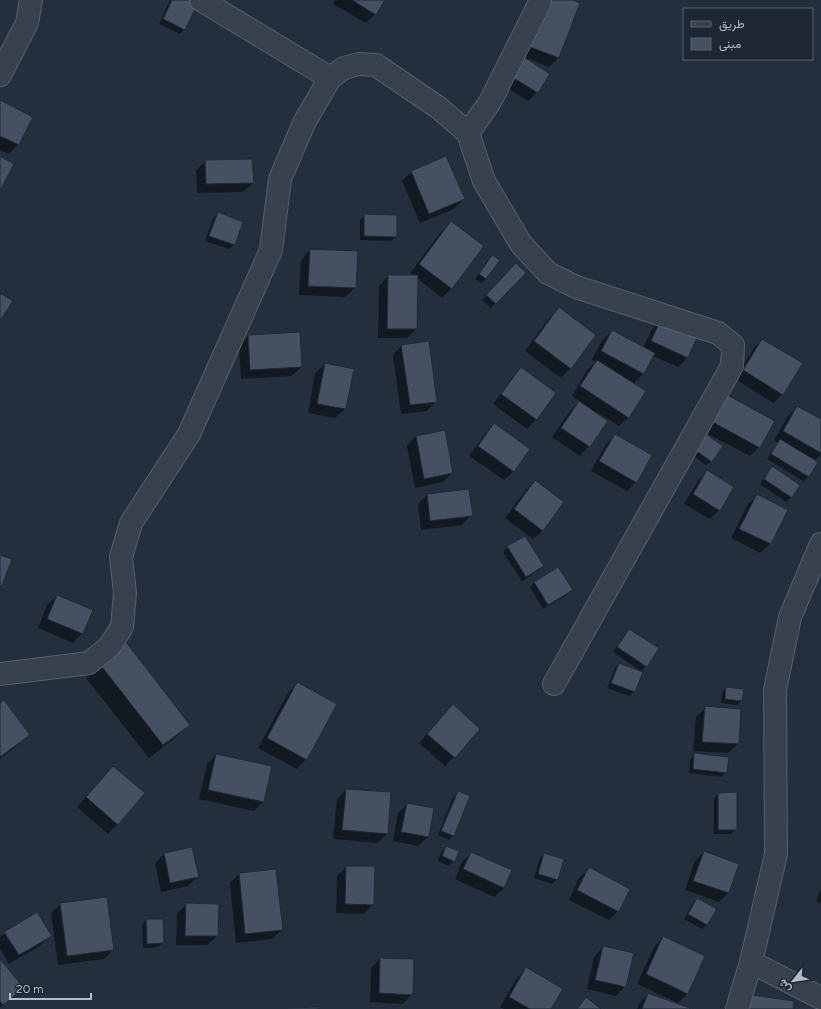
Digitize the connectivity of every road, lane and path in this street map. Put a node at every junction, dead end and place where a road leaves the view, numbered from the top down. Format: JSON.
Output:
{"nodes":[{"id":1,"x":32,"y":0,"type":"edge"},
{"id":2,"x":201,"y":0,"type":"edge"},
{"id":3,"x":540,"y":0,"type":"edge"},
{"id":4,"x":0,"y":75,"type":"edge"},
{"id":5,"x":330,"y":78,"type":"junction"},
{"id":6,"x":468,"y":133,"type":"junction"},
{"id":7,"x":821,"y":544,"type":"edge"},
{"id":8,"x":0,"y":674,"type":"edge"},
{"id":9,"x":554,"y":684,"type":"dead end"},
{"id":10,"x":751,"y":962,"type":"junction"},
{"id":11,"x":821,"y":998,"type":"edge"},
{"id":12,"x":738,"y":1009,"type":"edge"}],
"edges":[{"from":1,"to":4,"type":"street"},
{"from":2,"to":5,"type":"street"},
{"from":3,"to":6,"type":"street"},
{"from":5,"to":6,"type":"street"},
{"from":5,"to":8,"type":"street"},
{"from":6,"to":9,"type":"street"},
{"from":7,"to":10,"type":"street"},
{"from":10,"to":11,"type":"street"},
{"from":10,"to":12,"type":"street"}]}
